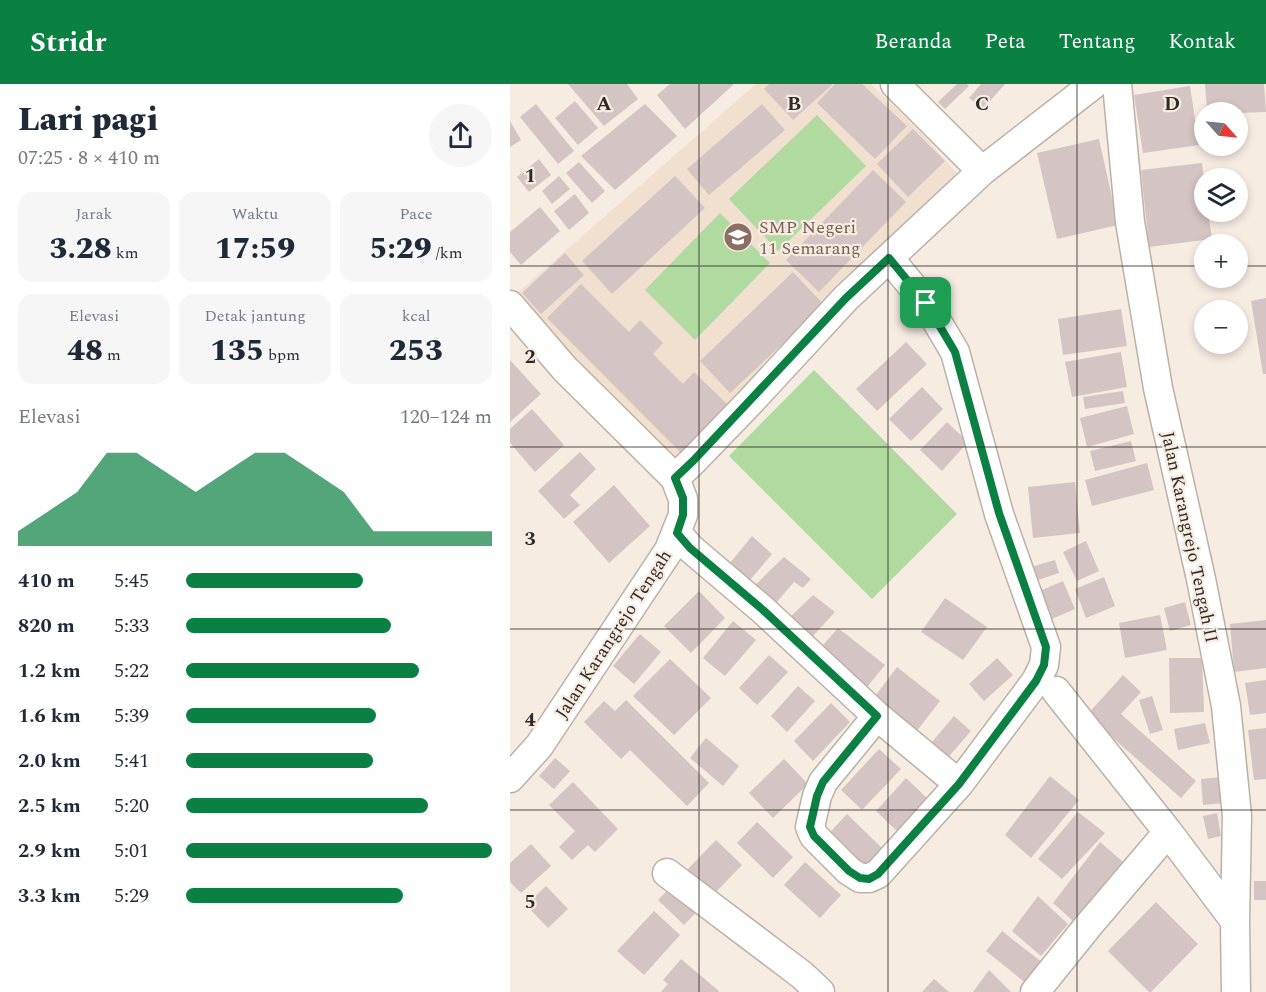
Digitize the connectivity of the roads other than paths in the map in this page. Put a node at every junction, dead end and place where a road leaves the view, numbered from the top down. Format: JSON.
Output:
{"nodes":[{"id":1,"x":895,"y":84,"type":"edge"},
{"id":2,"x":1094,"y":84,"type":"edge"},
{"id":3,"x":1117,"y":84,"type":"edge"},
{"id":4,"x":981,"y":171,"type":"junction"},
{"id":5,"x":889,"y":258,"type":"junction"},
{"id":6,"x":510,"y":305,"type":"edge"},
{"id":7,"x":675,"y":478,"type":"junction"},
{"id":8,"x":677,"y":533,"type":"junction"},
{"id":9,"x":1046,"y":686,"type":"junction"},
{"id":10,"x":877,"y":716,"type":"junction"},
{"id":11,"x":510,"y":778,"type":"edge"},
{"id":12,"x":959,"y":784,"type":"junction"},
{"id":13,"x":1168,"y":832,"type":"junction"},
{"id":14,"x":667,"y":873,"type":"dead end"},
{"id":15,"x":1234,"y":921,"type":"junction"},
{"id":16,"x":820,"y":992,"type":"edge"},
{"id":17,"x":1035,"y":992,"type":"edge"},
{"id":18,"x":1236,"y":992,"type":"edge"}],
"edges":[{"from":1,"to":4,"type":"street"},
{"from":2,"to":4,"type":"street"},
{"from":3,"to":15,"type":"street","name":"Jalan Karangrejo Tengah II"},
{"from":4,"to":5,"type":"street"},
{"from":5,"to":7,"type":"street"},
{"from":5,"to":9,"type":"street"},
{"from":6,"to":7,"type":"street"},
{"from":7,"to":8,"type":"street","name":"Jalan Karangrejo Tengah"},
{"from":8,"to":10,"type":"street"},
{"from":8,"to":11,"type":"street","name":"Jalan Karangrejo Tengah"},
{"from":9,"to":12,"type":"street"},
{"from":9,"to":13,"type":"street"},
{"from":10,"to":12,"type":"street"},
{"from":10,"to":12,"type":"street"},
{"from":13,"to":15,"type":"street"},
{"from":13,"to":17,"type":"street"},
{"from":14,"to":16,"type":"street"},
{"from":15,"to":18,"type":"street","name":"Jalan Karangrejo Tengah II"}]}
